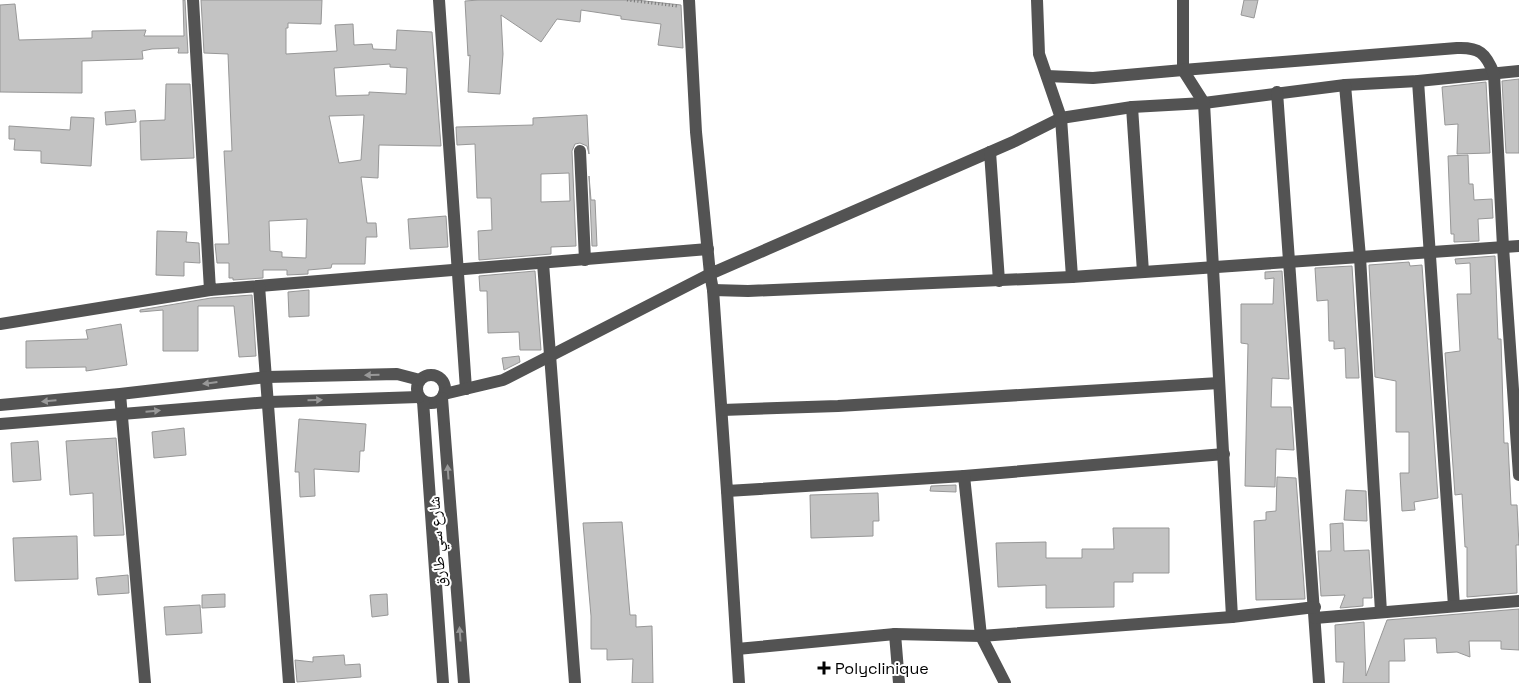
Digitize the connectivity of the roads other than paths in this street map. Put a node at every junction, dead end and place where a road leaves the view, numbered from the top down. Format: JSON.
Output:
{"nodes":[{"id":1,"x":193,"y":0,"type":"edge"},
{"id":2,"x":439,"y":0,"type":"edge"},
{"id":3,"x":1037,"y":0,"type":"edge"},
{"id":4,"x":1183,"y":0,"type":"edge"},
{"id":5,"x":690,"y":4,"type":"edge"},
{"id":6,"x":1183,"y":70,"type":"junction"},
{"id":7,"x":1519,"y":71,"type":"edge"},
{"id":8,"x":1494,"y":74,"type":"junction"},
{"id":9,"x":1047,"y":76,"type":"junction"},
{"id":10,"x":1418,"y":81,"type":"junction"},
{"id":11,"x":1345,"y":85,"type":"junction"},
{"id":12,"x":1277,"y":92,"type":"junction"},
{"id":13,"x":1204,"y":103,"type":"junction"},
{"id":14,"x":1132,"y":107,"type":"junction"},
{"id":15,"x":1061,"y":118,"type":"junction"},
{"id":16,"x":580,"y":151,"type":"dead end"},
{"id":17,"x":990,"y":152,"type":"junction"},
{"id":18,"x":1519,"y":246,"type":"edge"},
{"id":19,"x":1503,"y":247,"type":"junction"},
{"id":20,"x":708,"y":249,"type":"junction"},
{"id":21,"x":1429,"y":252,"type":"junction"},
{"id":22,"x":1360,"y":257,"type":"junction"},
{"id":23,"x":585,"y":260,"type":"junction"},
{"id":24,"x":1289,"y":262,"type":"junction"},
{"id":25,"x":543,"y":263,"type":"junction"},
{"id":26,"x":1213,"y":268,"type":"junction"},
{"id":27,"x":456,"y":270,"type":"junction"},
{"id":28,"x":1143,"y":272,"type":"junction"},
{"id":29,"x":710,"y":274,"type":"junction"},
{"id":30,"x":1072,"y":277,"type":"junction"},
{"id":31,"x":999,"y":281,"type":"junction"},
{"id":32,"x":259,"y":286,"type":"junction"},
{"id":33,"x":210,"y":290,"type":"junction"},
{"id":34,"x":713,"y":290,"type":"junction"},
{"id":35,"x":0,"y":324,"type":"edge"},
{"id":36,"x":551,"y":356,"type":"junction"},
{"id":37,"x":267,"y":377,"type":"junction"},
{"id":38,"x":420,"y":380,"type":"junction"},
{"id":39,"x":1220,"y":382,"type":"junction"},
{"id":40,"x":466,"y":389,"type":"junction"},
{"id":41,"x":120,"y":394,"type":"junction"},
{"id":42,"x":443,"y":396,"type":"junction"},
{"id":43,"x":421,"y":399,"type":"junction"},
{"id":44,"x":269,"y":402,"type":"junction"},
{"id":45,"x":0,"y":405,"type":"edge"},
{"id":46,"x":722,"y":410,"type":"junction"},
{"id":47,"x":122,"y":414,"type":"junction"},
{"id":48,"x":0,"y":424,"type":"edge"},
{"id":49,"x":1224,"y":454,"type":"junction"},
{"id":50,"x":1519,"y":475,"type":"edge"},
{"id":51,"x":964,"y":476,"type":"junction"},
{"id":52,"x":727,"y":491,"type":"junction"},
{"id":53,"x":1519,"y":601,"type":"edge"},
{"id":54,"x":1454,"y":606,"type":"junction"},
{"id":55,"x":1315,"y":612,"type":"junction"},
{"id":56,"x":1382,"y":612,"type":"junction"},
{"id":57,"x":1232,"y":617,"type":"junction"},
{"id":58,"x":895,"y":634,"type":"junction"},
{"id":59,"x":980,"y":636,"type":"junction"},
{"id":60,"x":737,"y":649,"type":"junction"},
{"id":61,"x":145,"y":683,"type":"edge"},
{"id":62,"x":289,"y":683,"type":"edge"},
{"id":63,"x":443,"y":683,"type":"edge"},
{"id":64,"x":464,"y":683,"type":"edge"},
{"id":65,"x":575,"y":683,"type":"edge"},
{"id":66,"x":739,"y":683,"type":"edge"},
{"id":67,"x":898,"y":683,"type":"edge"},
{"id":68,"x":1005,"y":683,"type":"edge"},
{"id":69,"x":1319,"y":683,"type":"edge"}],
"edges":[{"from":1,"to":33,"type":"street"},
{"from":2,"to":27,"type":"street"},
{"from":3,"to":9,"type":"street"},
{"from":4,"to":6,"type":"street"},
{"from":5,"to":20,"type":"street"},
{"from":6,"to":8,"type":"street"},
{"from":6,"to":9,"type":"street"},
{"from":6,"to":13,"type":"street"},
{"from":7,"to":8,"type":"street"},
{"from":8,"to":10,"type":"street"},
{"from":8,"to":19,"type":"street"},
{"from":9,"to":15,"type":"street"},
{"from":10,"to":11,"type":"street"},
{"from":10,"to":21,"type":"street"},
{"from":11,"to":12,"type":"street"},
{"from":11,"to":22,"type":"street"},
{"from":12,"to":13,"type":"street"},
{"from":12,"to":24,"type":"street"},
{"from":13,"to":14,"type":"street"},
{"from":13,"to":26,"type":"street"},
{"from":14,"to":15,"type":"street"},
{"from":14,"to":28,"type":"street"},
{"from":15,"to":17,"type":"street"},
{"from":15,"to":30,"type":"street"},
{"from":16,"to":23,"type":"street"},
{"from":17,"to":29,"type":"street"},
{"from":17,"to":31,"type":"street"},
{"from":18,"to":19,"type":"street"},
{"from":19,"to":21,"type":"street"},
{"from":19,"to":50,"type":"street"},
{"from":20,"to":23,"type":"street"},
{"from":20,"to":29,"type":"street"},
{"from":21,"to":22,"type":"street"},
{"from":21,"to":54,"type":"street"},
{"from":22,"to":24,"type":"street"},
{"from":22,"to":56,"type":"street"},
{"from":23,"to":25,"type":"street"},
{"from":24,"to":26,"type":"street"},
{"from":24,"to":55,"type":"street"},
{"from":25,"to":27,"type":"street"},
{"from":25,"to":36,"type":"street"},
{"from":26,"to":28,"type":"street"},
{"from":26,"to":39,"type":"street"},
{"from":27,"to":32,"type":"street"},
{"from":27,"to":40,"type":"street"},
{"from":28,"to":30,"type":"street"},
{"from":29,"to":34,"type":"street"},
{"from":29,"to":36,"type":"street"},
{"from":30,"to":31,"type":"street"},
{"from":31,"to":34,"type":"street"},
{"from":32,"to":33,"type":"street"},
{"from":32,"to":37,"type":"street"},
{"from":33,"to":35,"type":"street"},
{"from":34,"to":46,"type":"street"},
{"from":36,"to":40,"type":"street"},
{"from":36,"to":65,"type":"street"},
{"from":38,"to":37,"type":"street","one_way":true},
{"from":37,"to":41,"type":"street","one_way":true},
{"from":37,"to":44,"type":"street"},
{"from":38,"to":42,"type":"street"},
{"from":38,"to":43,"type":"street"},
{"from":39,"to":46,"type":"street"},
{"from":39,"to":49,"type":"street"},
{"from":40,"to":42,"type":"street"},
{"from":41,"to":45,"type":"street","one_way":true},
{"from":41,"to":47,"type":"street"},
{"from":42,"to":43,"type":"street"},
{"from":64,"to":42,"type":"street","name":"شارع سي طارق","one_way":true},
{"from":44,"to":43,"type":"street","one_way":true},
{"from":43,"to":63,"type":"street","name":"شارع سي طارق"},
{"from":47,"to":44,"type":"street","one_way":true},
{"from":44,"to":62,"type":"street"},
{"from":46,"to":52,"type":"street"},
{"from":47,"to":48,"type":"street"},
{"from":47,"to":61,"type":"street"},
{"from":49,"to":51,"type":"street"},
{"from":49,"to":57,"type":"street"},
{"from":51,"to":52,"type":"street"},
{"from":51,"to":59,"type":"street"},
{"from":52,"to":60,"type":"street"},
{"from":53,"to":54,"type":"street"},
{"from":54,"to":56,"type":"street"},
{"from":55,"to":56,"type":"street"},
{"from":55,"to":57,"type":"street"},
{"from":55,"to":69,"type":"street"},
{"from":57,"to":59,"type":"street"},
{"from":58,"to":59,"type":"street"},
{"from":58,"to":60,"type":"street"},
{"from":58,"to":67,"type":"street"},
{"from":59,"to":68,"type":"street"},
{"from":60,"to":66,"type":"street"}]}
